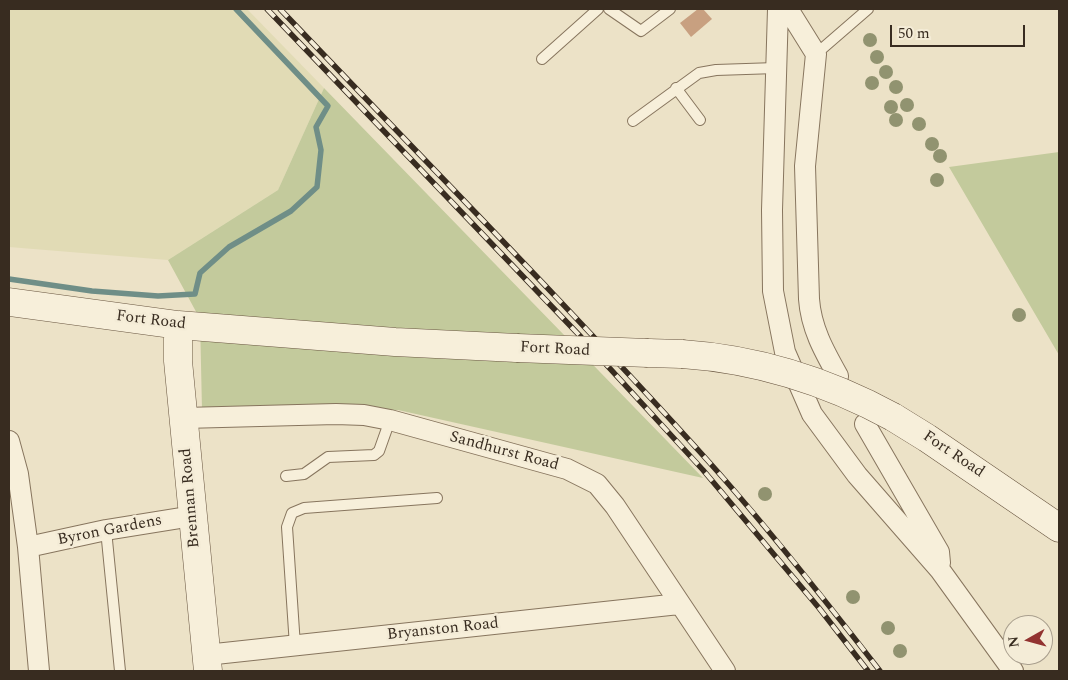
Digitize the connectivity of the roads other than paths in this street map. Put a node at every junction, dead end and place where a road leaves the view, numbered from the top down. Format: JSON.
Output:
{"nodes":[{"id":1,"x":598,"y":9,"type":"edge"},
{"id":2,"x":609,"y":9,"type":"edge"},
{"id":3,"x":670,"y":9,"type":"edge"},
{"id":4,"x":778,"y":9,"type":"edge"},
{"id":5,"x":788,"y":9,"type":"edge"},
{"id":6,"x":868,"y":9,"type":"edge"},
{"id":7,"x":816,"y":54,"type":"junction"},
{"id":8,"x":542,"y":59,"type":"dead end"},
{"id":9,"x":776,"y":68,"type":"junction"},
{"id":10,"x":676,"y":88,"type":"junction"},
{"id":11,"x":700,"y":120,"type":"dead end"},
{"id":12,"x":633,"y":121,"type":"dead end"},
{"id":13,"x":9,"y":302,"type":"edge"},
{"id":14,"x":178,"y":325,"type":"junction"},
{"id":15,"x":838,"y":376,"type":"dead end"},
{"id":16,"x":184,"y":418,"type":"junction"},
{"id":17,"x":390,"y":420,"type":"junction"},
{"id":18,"x":865,"y":424,"type":"dead end"},
{"id":19,"x":9,"y":441,"type":"edge"},
{"id":20,"x":286,"y":476,"type":"dead end"},
{"id":21,"x":437,"y":498,"type":"dead end"},
{"id":22,"x":193,"y":516,"type":"junction"},
{"id":23,"x":1059,"y":528,"type":"edge"},
{"id":24,"x":106,"y":530,"type":"junction"},
{"id":25,"x":28,"y":548,"type":"junction"},
{"id":26,"x":940,"y":570,"type":"junction"},
{"id":27,"x":679,"y":604,"type":"junction"},
{"id":28,"x":295,"y":646,"type":"junction"},
{"id":29,"x":207,"y":663,"type":"edge"},
{"id":30,"x":39,"y":671,"type":"edge"},
{"id":31,"x":120,"y":671,"type":"edge"},
{"id":32,"x":725,"y":671,"type":"edge"},
{"id":33,"x":1013,"y":671,"type":"edge"}],
"edges":[{"from":1,"to":8,"type":"lane"},
{"from":2,"to":3,"type":"lane"},
{"from":4,"to":9,"type":"street"},
{"from":5,"to":7,"type":"street"},
{"from":6,"to":7,"type":"lane"},
{"from":7,"to":15,"type":"street"},
{"from":9,"to":10,"type":"lane"},
{"from":9,"to":26,"type":"street"},
{"from":10,"to":11,"type":"lane"},
{"from":10,"to":12,"type":"lane"},
{"from":13,"to":14,"type":"street","name":"Fort Road"},
{"from":14,"to":16,"type":"street","name":"Brennan Road"},
{"from":14,"to":23,"type":"street","name":"Fort Road","bridge":true},
{"from":16,"to":17,"type":"street","name":"Sandhurst Road"},
{"from":16,"to":22,"type":"street","name":"Brennan Road"},
{"from":17,"to":20,"type":"lane"},
{"from":17,"to":27,"type":"street","name":"Sandhurst Road"},
{"from":18,"to":26,"type":"street"},
{"from":19,"to":25,"type":"street"},
{"from":21,"to":28,"type":"lane"},
{"from":22,"to":24,"type":"street","name":"Byron Gardens"},
{"from":22,"to":29,"type":"street","name":"Brennan Road"},
{"from":24,"to":25,"type":"street","name":"Byron Gardens"},
{"from":24,"to":31,"type":"lane"},
{"from":25,"to":30,"type":"street"},
{"from":26,"to":33,"type":"street"},
{"from":27,"to":28,"type":"street","name":"Bryanston Road"},
{"from":27,"to":32,"type":"street","name":"Sandhurst Road"},
{"from":28,"to":29,"type":"street","name":"Bryanston Road"}]}
